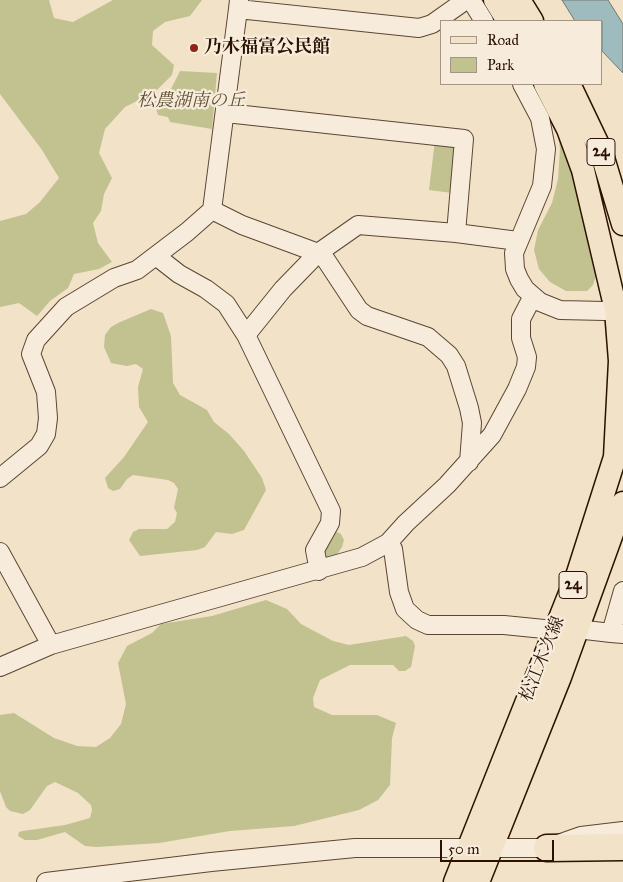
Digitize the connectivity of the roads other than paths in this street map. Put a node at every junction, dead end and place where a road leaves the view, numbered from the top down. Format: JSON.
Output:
{"nodes":[{"id":1,"x":466,"y":0,"type":"edge"},
{"id":2,"x":471,"y":0,"type":"edge"},
{"id":3,"x":494,"y":0,"type":"edge"},
{"id":4,"x":519,"y":0,"type":"edge"},
{"id":5,"x":238,"y":5,"type":"edge"},
{"id":6,"x":314,"y":8,"type":"edge"},
{"id":7,"x":483,"y":20,"type":"edge"},
{"id":8,"x":507,"y":20,"type":"edge"},
{"id":9,"x":531,"y":20,"type":"edge"},
{"id":10,"x":523,"y":85,"type":"edge"},
{"id":11,"x":546,"y":85,"type":"edge"},
{"id":12,"x":569,"y":85,"type":"edge"},
{"id":13,"x":226,"y":113,"type":"junction"},
{"id":14,"x":212,"y":210,"type":"junction"},
{"id":15,"x":623,"y":224,"type":"edge"},
{"id":16,"x":456,"y":233,"type":"junction"},
{"id":17,"x":518,"y":241,"type":"junction"},
{"id":18,"x":318,"y":253,"type":"junction"},
{"id":19,"x":156,"y":256,"type":"junction"},
{"id":20,"x":533,"y":296,"type":"junction"},
{"id":21,"x":619,"y":309,"type":"edge"},
{"id":22,"x":246,"y":335,"type":"junction"},
{"id":23,"x":469,"y":462,"type":"junction"},
{"id":24,"x":0,"y":478,"type":"edge"},
{"id":25,"x":623,"y":503,"type":"edge"},
{"id":26,"x":388,"y":542,"type":"junction"},
{"id":27,"x":0,"y":552,"type":"edge"},
{"id":28,"x":319,"y":571,"type":"junction"},
{"id":29,"x":623,"y":591,"type":"edge"},
{"id":30,"x":577,"y":629,"type":"junction"},
{"id":31,"x":554,"y":630,"type":"junction"},
{"id":32,"x":617,"y":634,"type":"edge"},
{"id":33,"x":51,"y":645,"type":"junction"},
{"id":34,"x":0,"y":668,"type":"edge"},
{"id":35,"x":623,"y":831,"type":"edge"},
{"id":36,"x":468,"y":847,"type":"junction"},
{"id":37,"x":491,"y":847,"type":"junction"},
{"id":38,"x":623,"y":847,"type":"edge"},
{"id":39,"x":547,"y":848,"type":"junction"},
{"id":40,"x":46,"y":882,"type":"edge"},
{"id":41,"x":455,"y":882,"type":"edge"},
{"id":42,"x":478,"y":882,"type":"edge"}],
"edges":[{"from":1,"to":6,"type":"street"},
{"from":2,"to":7,"type":"street"},
{"from":3,"to":8,"type":"main road"},
{"from":4,"to":9,"type":"main road"},
{"from":5,"to":6,"type":"street"},
{"from":5,"to":13,"type":"street"},
{"from":10,"to":17,"type":"street"},
{"from":11,"to":21,"type":"main road","name":"松江木次線","number":"24"},
{"from":12,"to":15,"type":"main road","number":"24"},
{"from":13,"to":14,"type":"street"},
{"from":13,"to":16,"type":"street"},
{"from":14,"to":18,"type":"street"},
{"from":14,"to":19,"type":"street"},
{"from":16,"to":17,"type":"street"},
{"from":16,"to":18,"type":"street"},
{"from":17,"to":20,"type":"street"},
{"from":18,"to":22,"type":"street"},
{"from":18,"to":23,"type":"street"},
{"from":19,"to":22,"type":"street"},
{"from":19,"to":24,"type":"street"},
{"from":20,"to":21,"type":"street"},
{"from":20,"to":23,"type":"street"},
{"from":21,"to":31,"type":"main road","name":"松江木次線","number":"24"},
{"from":22,"to":28,"type":"street"},
{"from":23,"to":26,"type":"street"},
{"from":25,"to":30,"type":"main road","name":"松江木次線","number":"24"},
{"from":26,"to":28,"type":"street"},
{"from":26,"to":31,"type":"street"},
{"from":27,"to":33,"type":"street"},
{"from":28,"to":33,"type":"street"},
{"from":29,"to":32,"type":"street"},
{"from":30,"to":32,"type":"street"},
{"from":30,"to":37,"type":"main road","name":"松江木次線","number":"24"},
{"from":31,"to":36,"type":"main road","name":"松江木次線","number":"24"},
{"from":33,"to":34,"type":"street"},
{"from":35,"to":39,"type":"street"},
{"from":36,"to":37,"type":"street"},
{"from":36,"to":40,"type":"street"},
{"from":36,"to":41,"type":"main road","name":"松江木次線","number":"24"},
{"from":37,"to":39,"type":"street"},
{"from":37,"to":42,"type":"main road","name":"松江木次線","number":"24"},
{"from":38,"to":39,"type":"highway"}]}
